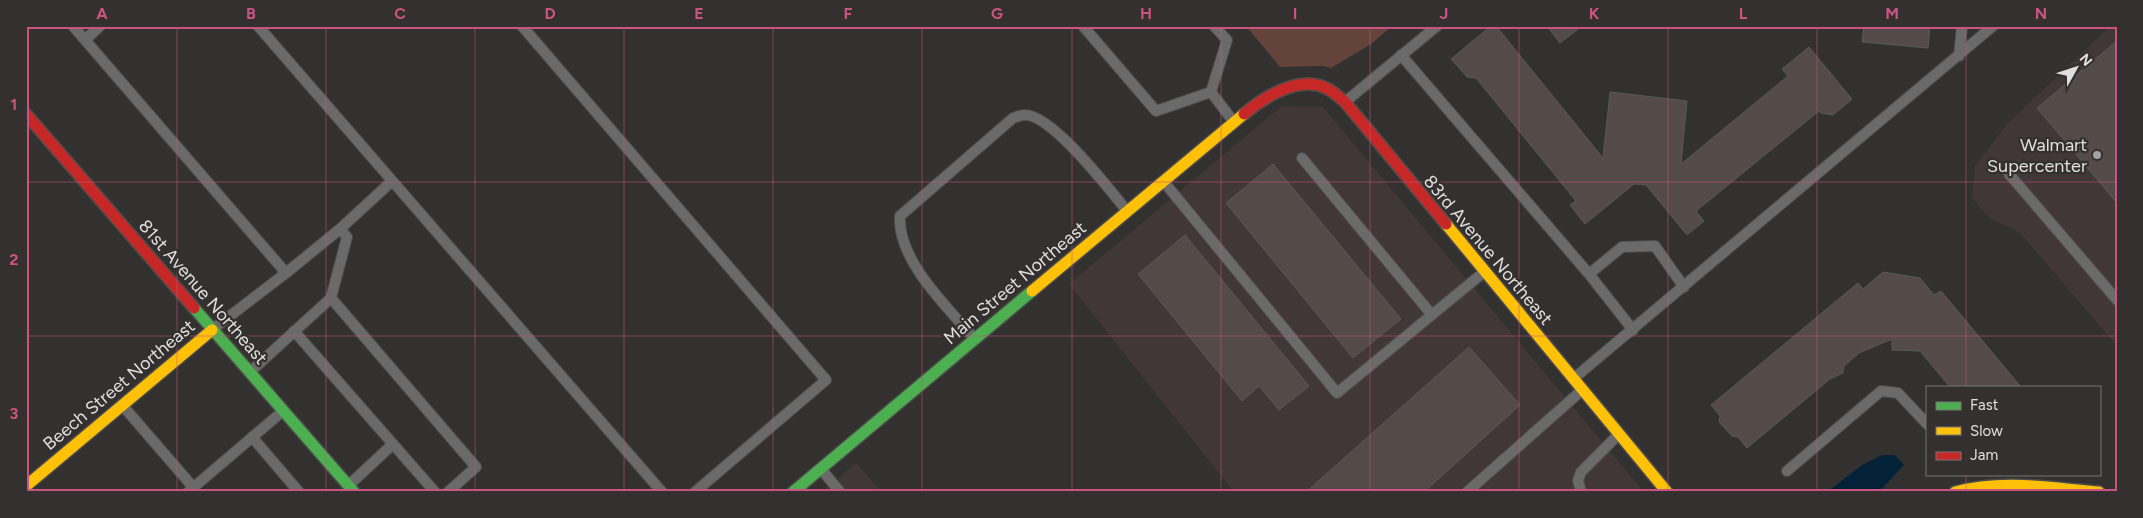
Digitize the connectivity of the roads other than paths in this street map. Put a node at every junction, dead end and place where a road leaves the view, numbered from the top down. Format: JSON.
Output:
{"nodes":[{"id":1,"x":73,"y":26,"type":"edge"},
{"id":2,"x":100,"y":26,"type":"edge"},
{"id":3,"x":258,"y":26,"type":"edge"},
{"id":4,"x":522,"y":26,"type":"edge"},
{"id":5,"x":1083,"y":26,"type":"edge"},
{"id":6,"x":1214,"y":26,"type":"edge"},
{"id":7,"x":1437,"y":26,"type":"edge"},
{"id":8,"x":1962,"y":26,"type":"edge"},
{"id":9,"x":1994,"y":26,"type":"edge"},
{"id":10,"x":84,"y":40,"type":"junction"},
{"id":11,"x":1401,"y":55,"type":"junction"},
{"id":12,"x":1959,"y":56,"type":"junction"},
{"id":13,"x":1211,"y":92,"type":"junction"},
{"id":14,"x":1258,"y":101,"type":"joint"},
{"id":15,"x":1345,"y":102,"type":"junction"},
{"id":16,"x":27,"y":116,"type":"edge"},
{"id":17,"x":1234,"y":122,"type":"junction"},
{"id":18,"x":1302,"y":158,"type":"dead end"},
{"id":19,"x":2009,"y":174,"type":"dead end"},
{"id":20,"x":1163,"y":181,"type":"junction"},
{"id":21,"x":391,"y":182,"type":"junction"},
{"id":22,"x":1128,"y":211,"type":"junction"},
{"id":23,"x":340,"y":229,"type":"junction"},
{"id":24,"x":1484,"y":272,"type":"junction"},
{"id":25,"x":286,"y":273,"type":"junction"},
{"id":26,"x":1588,"y":274,"type":"junction"},
{"id":27,"x":1684,"y":286,"type":"junction"},
{"id":28,"x":331,"y":298,"type":"junction"},
{"id":29,"x":2117,"y":300,"type":"edge"},
{"id":30,"x":1432,"y":315,"type":"junction"},
{"id":31,"x":212,"y":330,"type":"junction"},
{"id":32,"x":1633,"y":330,"type":"junction"},
{"id":33,"x":294,"y":331,"type":"junction"},
{"id":34,"x":975,"y":340,"type":"junction"},
{"id":35,"x":249,"y":372,"type":"junction"},
{"id":36,"x":1573,"y":380,"type":"junction"},
{"id":37,"x":1582,"y":390,"type":"junction"},
{"id":38,"x":122,"y":405,"type":"junction"},
{"id":39,"x":283,"y":410,"type":"junction"},
{"id":40,"x":1926,"y":423,"type":"edge"},
{"id":41,"x":1618,"y":434,"type":"junction"},
{"id":42,"x":252,"y":437,"type":"junction"},
{"id":43,"x":393,"y":444,"type":"junction"},
{"id":44,"x":821,"y":468,"type":"junction"},
{"id":45,"x":1786,"y":471,"type":"dead end"},
{"id":46,"x":26,"y":486,"type":"edge"},
{"id":47,"x":351,"y":489,"type":"edge"},
{"id":48,"x":191,"y":490,"type":"edge"},
{"id":49,"x":299,"y":492,"type":"edge"},
{"id":50,"x":435,"y":492,"type":"edge"},
{"id":51,"x":448,"y":492,"type":"edge"},
{"id":52,"x":662,"y":492,"type":"edge"},
{"id":53,"x":695,"y":492,"type":"edge"},
{"id":54,"x":793,"y":492,"type":"edge"},
{"id":55,"x":840,"y":492,"type":"edge"},
{"id":56,"x":1467,"y":492,"type":"edge"},
{"id":57,"x":1581,"y":492,"type":"edge"},
{"id":58,"x":1667,"y":492,"type":"edge"},
{"id":59,"x":1955,"y":492,"type":"edge"},
{"id":60,"x":2099,"y":492,"type":"edge"}],
"edges":[{"from":1,"to":10,"type":"lane"},
{"from":2,"to":10,"type":"lane"},
{"from":3,"to":21,"type":"lane"},
{"from":4,"to":53,"type":"lane"},
{"from":5,"to":13,"type":"lane"},
{"from":6,"to":13,"type":"lane"},
{"from":7,"to":11,"type":"lane"},
{"from":8,"to":12,"type":"lane"},
{"from":9,"to":12,"type":"lane"},
{"from":10,"to":25,"type":"lane"},
{"from":11,"to":15,"type":"lane"},
{"from":11,"to":26,"type":"lane"},
{"from":12,"to":27,"type":"lane"},
{"from":13,"to":17,"type":"lane"},
{"from":14,"to":15,"type":"street","name":"83rd Avenue Northeast"},
{"from":14,"to":17,"type":"street","name":"Main Street Northeast"},
{"from":15,"to":24,"type":"street","name":"83rd Avenue Northeast"},
{"from":16,"to":31,"type":"street","name":"81st Avenue Northeast"},
{"from":17,"to":20,"type":"street","name":"Main Street Northeast"},
{"from":18,"to":30,"type":"lane"},
{"from":19,"to":29,"type":"lane"},
{"from":20,"to":22,"type":"street","name":"Main Street Northeast"},
{"from":20,"to":30,"type":"lane"},
{"from":21,"to":23,"type":"lane"},
{"from":21,"to":52,"type":"lane"},
{"from":22,"to":34,"type":"street","name":"Main Street Northeast"},
{"from":22,"to":34,"type":"lane"},
{"from":23,"to":25,"type":"lane"},
{"from":23,"to":28,"type":"lane"},
{"from":24,"to":30,"type":"lane"},
{"from":24,"to":36,"type":"street","name":"83rd Avenue Northeast"},
{"from":25,"to":31,"type":"lane"},
{"from":26,"to":27,"type":"lane"},
{"from":26,"to":32,"type":"lane"},
{"from":27,"to":32,"type":"lane"},
{"from":28,"to":33,"type":"lane"},
{"from":28,"to":51,"type":"lane"},
{"from":31,"to":35,"type":"street","name":"81st Avenue Northeast"},
{"from":31,"to":38,"type":"street","name":"Beech Street Northeast"},
{"from":32,"to":36,"type":"lane"},
{"from":33,"to":35,"type":"lane"},
{"from":33,"to":43,"type":"lane"},
{"from":34,"to":44,"type":"street","name":"Main Street Northeast"},
{"from":35,"to":39,"type":"street","name":"81st Avenue Northeast"},
{"from":36,"to":37,"type":"street","name":"83rd Avenue Northeast"},
{"from":37,"to":41,"type":"street","name":"83rd Avenue Northeast"},
{"from":37,"to":56,"type":"lane"},
{"from":38,"to":46,"type":"street","name":"Beech Street Northeast"},
{"from":38,"to":48,"type":"lane"},
{"from":39,"to":42,"type":"lane"},
{"from":39,"to":47,"type":"street","name":"81st Avenue Northeast"},
{"from":40,"to":45,"type":"lane"},
{"from":41,"to":57,"type":"lane"},
{"from":41,"to":58,"type":"street","name":"83rd Avenue Northeast"},
{"from":42,"to":48,"type":"lane"},
{"from":42,"to":49,"type":"lane"},
{"from":43,"to":47,"type":"lane"},
{"from":43,"to":50,"type":"lane"},
{"from":44,"to":54,"type":"street","name":"Main Street Northeast"},
{"from":44,"to":55,"type":"lane"},
{"from":59,"to":60,"type":"street"}]}
